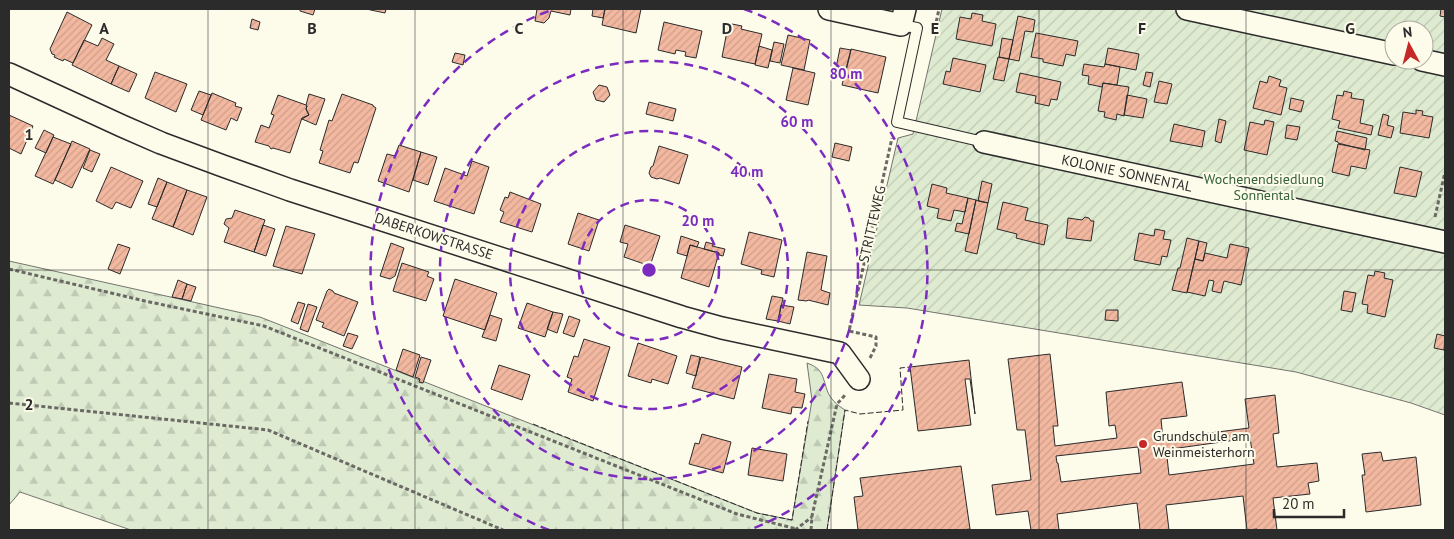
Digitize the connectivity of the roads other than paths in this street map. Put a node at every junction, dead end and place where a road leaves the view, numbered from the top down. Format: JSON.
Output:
{"nodes":[{"id":1,"x":829,"y":9,"type":"edge"},
{"id":2,"x":1187,"y":9,"type":"edge"},
{"id":3,"x":903,"y":17,"type":"edge"},
{"id":4,"x":1384,"y":52,"type":"edge"},
{"id":5,"x":9,"y":74,"type":"edge"},
{"id":6,"x":984,"y":142,"type":"joint"},
{"id":7,"x":1438,"y":240,"type":"edge"},
{"id":8,"x":859,"y":379,"type":"road end"}],
"edges":[{"from":1,"to":3,"type":"street"},
{"from":2,"to":4,"type":"street"},
{"from":3,"to":6,"type":"lane","name":"KOLONIE SONNENTAL"},
{"from":5,"to":8,"type":"street","name":"DABERKOWSTRASSE"},
{"from":6,"to":7,"type":"street","name":"KOLONIE SONNENTAL"}]}
